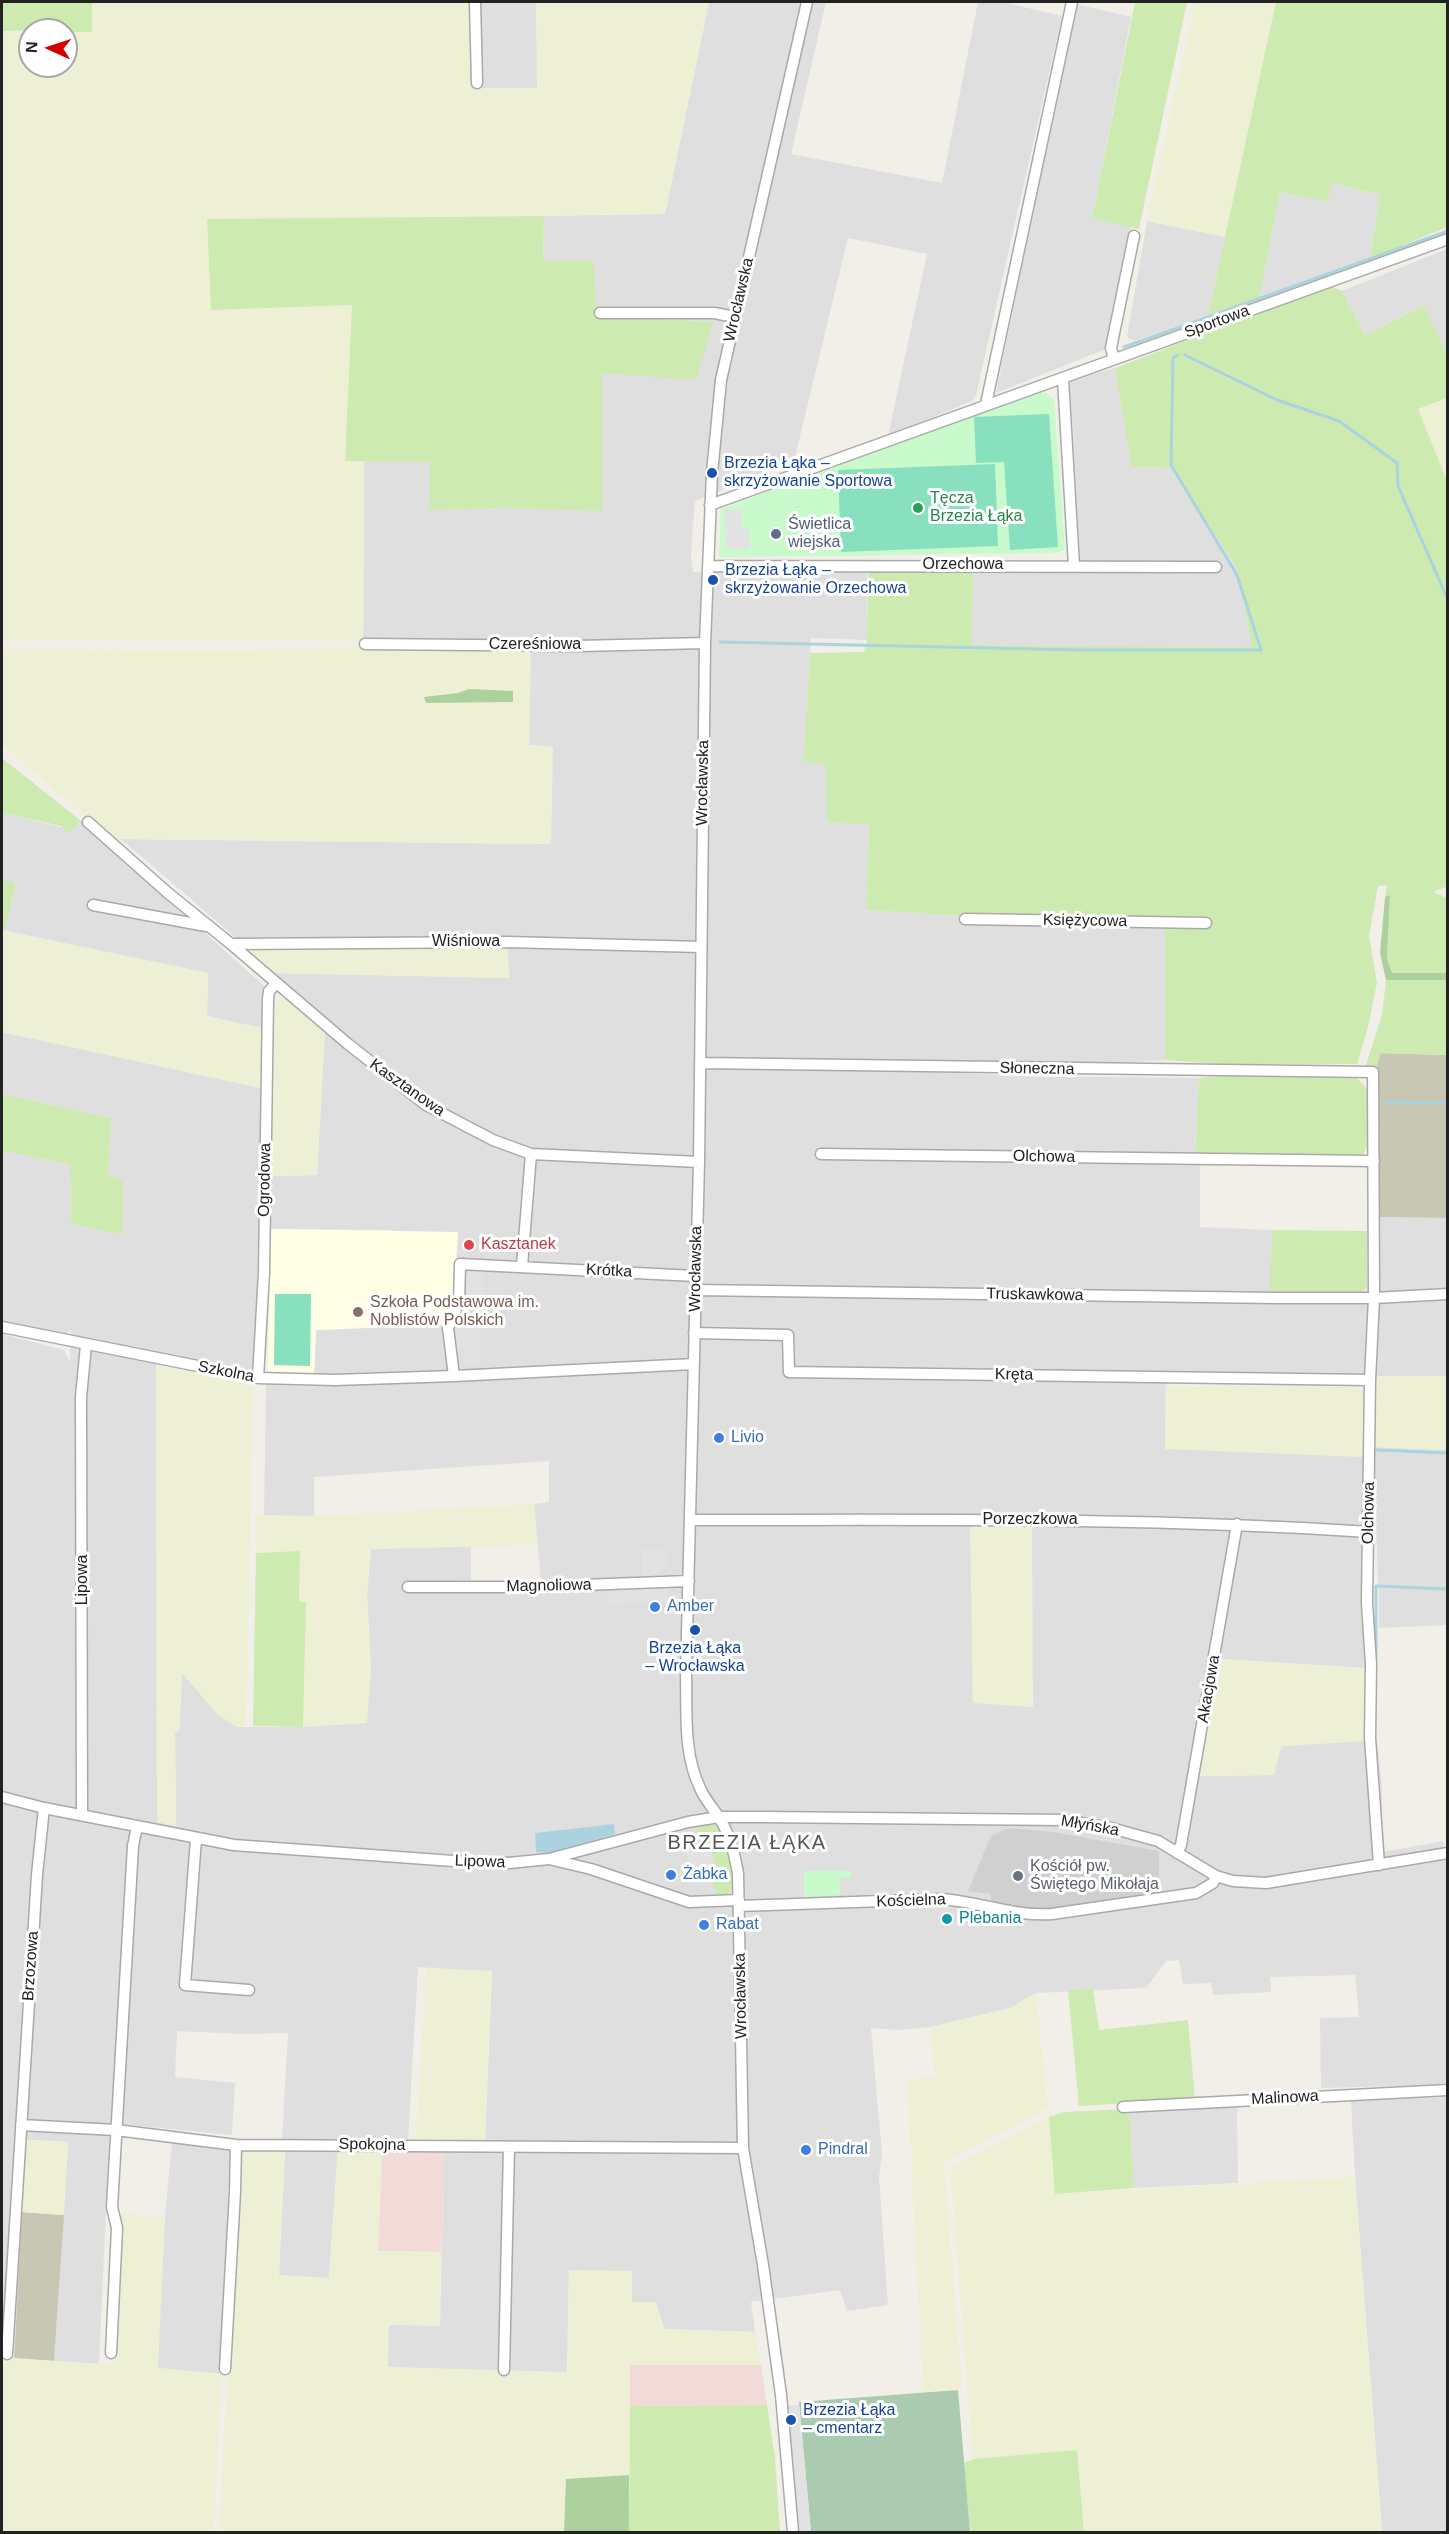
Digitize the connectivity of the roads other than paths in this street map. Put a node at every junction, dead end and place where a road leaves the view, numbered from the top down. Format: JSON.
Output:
{"nodes":[{"id":1,"x":475,"y":2,"type":"edge"},
{"id":2,"x":807,"y":2,"type":"edge"},
{"id":3,"x":1072,"y":2,"type":"edge"},
{"id":4,"x":477,"y":83,"type":"dead end"},
{"id":5,"x":1134,"y":236,"type":"dead end"},
{"id":6,"x":1448,"y":239,"type":"edge"},
{"id":7,"x":600,"y":312,"type":"dead end"},
{"id":8,"x":735,"y":317,"type":"junction"},
{"id":9,"x":1114,"y":359,"type":"junction"},
{"id":10,"x":1063,"y":379,"type":"junction"},
{"id":11,"x":986,"y":404,"type":"junction"},
{"id":12,"x":710,"y":504,"type":"junction"},
{"id":13,"x":708,"y":566,"type":"junction"},
{"id":14,"x":1074,"y":566,"type":"junction"},
{"id":15,"x":1216,"y":567,"type":"dead end"},
{"id":16,"x":705,"y":643,"type":"junction"},
{"id":17,"x":365,"y":644,"type":"dead end"},
{"id":18,"x":88,"y":822,"type":"dead end"},
{"id":19,"x":93,"y":905,"type":"dead end"},
{"id":20,"x":965,"y":919,"type":"dead end"},
{"id":21,"x":1206,"y":923,"type":"dead end"},
{"id":22,"x":209,"y":927,"type":"junction"},
{"id":23,"x":231,"y":944,"type":"junction"},
{"id":24,"x":701,"y":947,"type":"junction"},
{"id":25,"x":276,"y":984,"type":"junction"},
{"id":26,"x":700,"y":1063,"type":"junction"},
{"id":27,"x":1373,"y":1072,"type":"joint"},
{"id":28,"x":531,"y":1154,"type":"junction"},
{"id":29,"x":821,"y":1154,"type":"dead end"},
{"id":30,"x":1374,"y":1161,"type":"junction"},
{"id":31,"x":699,"y":1162,"type":"junction"},
{"id":32,"x":522,"y":1266,"type":"junction"},
{"id":33,"x":695,"y":1276,"type":"junction"},
{"id":34,"x":695,"y":1290,"type":"junction"},
{"id":35,"x":1448,"y":1294,"type":"edge"},
{"id":36,"x":1374,"y":1298,"type":"junction"},
{"id":37,"x":2,"y":1327,"type":"edge"},
{"id":38,"x":694,"y":1333,"type":"junction"},
{"id":39,"x":86,"y":1345,"type":"junction"},
{"id":40,"x":694,"y":1364,"type":"junction"},
{"id":41,"x":454,"y":1376,"type":"junction"},
{"id":42,"x":258,"y":1378,"type":"junction"},
{"id":43,"x":1370,"y":1380,"type":"junction"},
{"id":44,"x":690,"y":1520,"type":"junction"},
{"id":45,"x":1237,"y":1524,"type":"junction"},
{"id":46,"x":1369,"y":1532,"type":"junction"},
{"id":47,"x":689,"y":1581,"type":"junction"},
{"id":48,"x":408,"y":1587,"type":"dead end"},
{"id":49,"x":2,"y":1797,"type":"edge"},
{"id":50,"x":44,"y":1808,"type":"junction"},
{"id":51,"x":82,"y":1815,"type":"junction"},
{"id":52,"x":719,"y":1817,"type":"junction"},
{"id":53,"x":137,"y":1826,"type":"junction"},
{"id":54,"x":196,"y":1839,"type":"junction"},
{"id":55,"x":1177,"y":1853,"type":"junction"},
{"id":56,"x":1448,"y":1853,"type":"edge"},
{"id":57,"x":549,"y":1859,"type":"junction"},
{"id":58,"x":1379,"y":1864,"type":"junction"},
{"id":59,"x":1216,"y":1876,"type":"junction"},
{"id":60,"x":740,"y":1903,"type":"junction"},
{"id":61,"x":249,"y":1990,"type":"dead end"},
{"id":62,"x":1448,"y":2090,"type":"edge"},
{"id":63,"x":1123,"y":2107,"type":"dead end"},
{"id":64,"x":21,"y":2125,"type":"junction"},
{"id":65,"x":116,"y":2130,"type":"junction"},
{"id":66,"x":236,"y":2145,"type":"junction"},
{"id":67,"x":509,"y":2147,"type":"junction"},
{"id":68,"x":743,"y":2148,"type":"junction"},
{"id":69,"x":111,"y":2353,"type":"dead end"},
{"id":70,"x":7,"y":2354,"type":"dead end"},
{"id":71,"x":225,"y":2369,"type":"dead end"},
{"id":72,"x":504,"y":2370,"type":"dead end"},
{"id":73,"x":792,"y":2532,"type":"edge"}],
"edges":[{"from":1,"to":4,"type":"street"},
{"from":2,"to":8,"type":"street","name":"Wrocławska"},
{"from":3,"to":11,"type":"street"},
{"from":5,"to":9,"type":"street"},
{"from":6,"to":9,"type":"street","name":"Sportowa"},
{"from":7,"to":8,"type":"street"},
{"from":8,"to":12,"type":"street","name":"Wrocławska"},
{"from":9,"to":10,"type":"street","name":"Sportowa"},
{"from":10,"to":11,"type":"street","name":"Sportowa"},
{"from":10,"to":14,"type":"street"},
{"from":11,"to":12,"type":"street","name":"Sportowa"},
{"from":12,"to":13,"type":"street","name":"Wrocławska"},
{"from":13,"to":14,"type":"street","name":"Orzechowa"},
{"from":13,"to":16,"type":"street","name":"Wrocławska"},
{"from":14,"to":15,"type":"street","name":"Orzechowa"},
{"from":16,"to":17,"type":"street","name":"Czereśniowa"},
{"from":16,"to":24,"type":"street","name":"Wrocławska"},
{"from":18,"to":22,"type":"street","name":"Kasztanowa"},
{"from":19,"to":22,"type":"street"},
{"from":20,"to":21,"type":"street","name":"Księżycowa"},
{"from":22,"to":23,"type":"street","name":"Kasztanowa"},
{"from":23,"to":24,"type":"street","name":"Wiśniowa"},
{"from":23,"to":25,"type":"street","name":"Kasztanowa"},
{"from":24,"to":26,"type":"street","name":"Wrocławska"},
{"from":25,"to":28,"type":"street","name":"Kasztanowa"},
{"from":25,"to":42,"type":"street","name":"Ogrodowa"},
{"from":26,"to":27,"type":"street","name":"Słoneczna"},
{"from":26,"to":31,"type":"street","name":"Wrocławska"},
{"from":27,"to":30,"type":"street","name":"Olchowa"},
{"from":28,"to":31,"type":"street","name":"Kasztanowa"},
{"from":28,"to":32,"type":"street"},
{"from":29,"to":30,"type":"street","name":"Olchowa"},
{"from":30,"to":36,"type":"street","name":"Olchowa"},
{"from":31,"to":33,"type":"street","name":"Wrocławska"},
{"from":32,"to":33,"type":"street","name":"Krótka"},
{"from":32,"to":41,"type":"street","name":"Krótka"},
{"from":33,"to":34,"type":"street","name":"Wrocławska"},
{"from":34,"to":36,"type":"street","name":"Truskawkowa"},
{"from":34,"to":38,"type":"street","name":"Wrocławska"},
{"from":35,"to":36,"type":"street","name":"Truskawkowa"},
{"from":36,"to":43,"type":"street","name":"Olchowa"},
{"from":37,"to":39,"type":"street","name":"Szkolna"},
{"from":38,"to":40,"type":"street","name":"Wrocławska"},
{"from":38,"to":43,"type":"street","name":"Kręta"},
{"from":39,"to":42,"type":"street","name":"Szkolna"},
{"from":39,"to":51,"type":"street","name":"Lipowa"},
{"from":40,"to":41,"type":"street","name":"Szkolna"},
{"from":40,"to":44,"type":"street","name":"Wrocławska"},
{"from":41,"to":42,"type":"street","name":"Szkolna"},
{"from":43,"to":46,"type":"street","name":"Olchowa"},
{"from":44,"to":45,"type":"street","name":"Porzeczkowa"},
{"from":44,"to":47,"type":"street","name":"Wrocławska"},
{"from":45,"to":46,"type":"street","name":"Porzeczkowa"},
{"from":45,"to":55,"type":"street","name":"Akacjowa"},
{"from":46,"to":58,"type":"street","name":"Olchowa"},
{"from":47,"to":48,"type":"street","name":"Magnoliowa"},
{"from":47,"to":52,"type":"street","name":"Wrocławska"},
{"from":49,"to":50,"type":"street","name":"Lipowa"},
{"from":50,"to":51,"type":"street","name":"Lipowa"},
{"from":50,"to":64,"type":"street","name":"Brzozowa"},
{"from":51,"to":53,"type":"street","name":"Lipowa"},
{"from":52,"to":55,"type":"street","name":"Młyńska"},
{"from":52,"to":57,"type":"street","name":"Lipowa"},
{"from":52,"to":60,"type":"street","name":"Wrocławska"},
{"from":53,"to":54,"type":"street","name":"Lipowa"},
{"from":53,"to":65,"type":"street"},
{"from":54,"to":57,"type":"street","name":"Lipowa"},
{"from":54,"to":61,"type":"street"},
{"from":55,"to":59,"type":"street","name":"Młyńska"},
{"from":56,"to":58,"type":"street","name":"Młyńska"},
{"from":57,"to":60,"type":"street","name":"Lipowa"},
{"from":58,"to":59,"type":"street","name":"Młyńska"},
{"from":59,"to":60,"type":"street","name":"Kościelna"},
{"from":60,"to":68,"type":"street","name":"Wrocławska"},
{"from":62,"to":63,"type":"street","name":"Malinowa"},
{"from":64,"to":65,"type":"street","name":"Spokojna"},
{"from":64,"to":70,"type":"street","name":"Brzozowa"},
{"from":65,"to":66,"type":"street","name":"Spokojna"},
{"from":65,"to":69,"type":"street"},
{"from":66,"to":67,"type":"street","name":"Spokojna"},
{"from":66,"to":71,"type":"street"},
{"from":67,"to":68,"type":"street","name":"Spokojna"},
{"from":67,"to":72,"type":"street"},
{"from":68,"to":73,"type":"street","name":"Wrocławska"}]}
